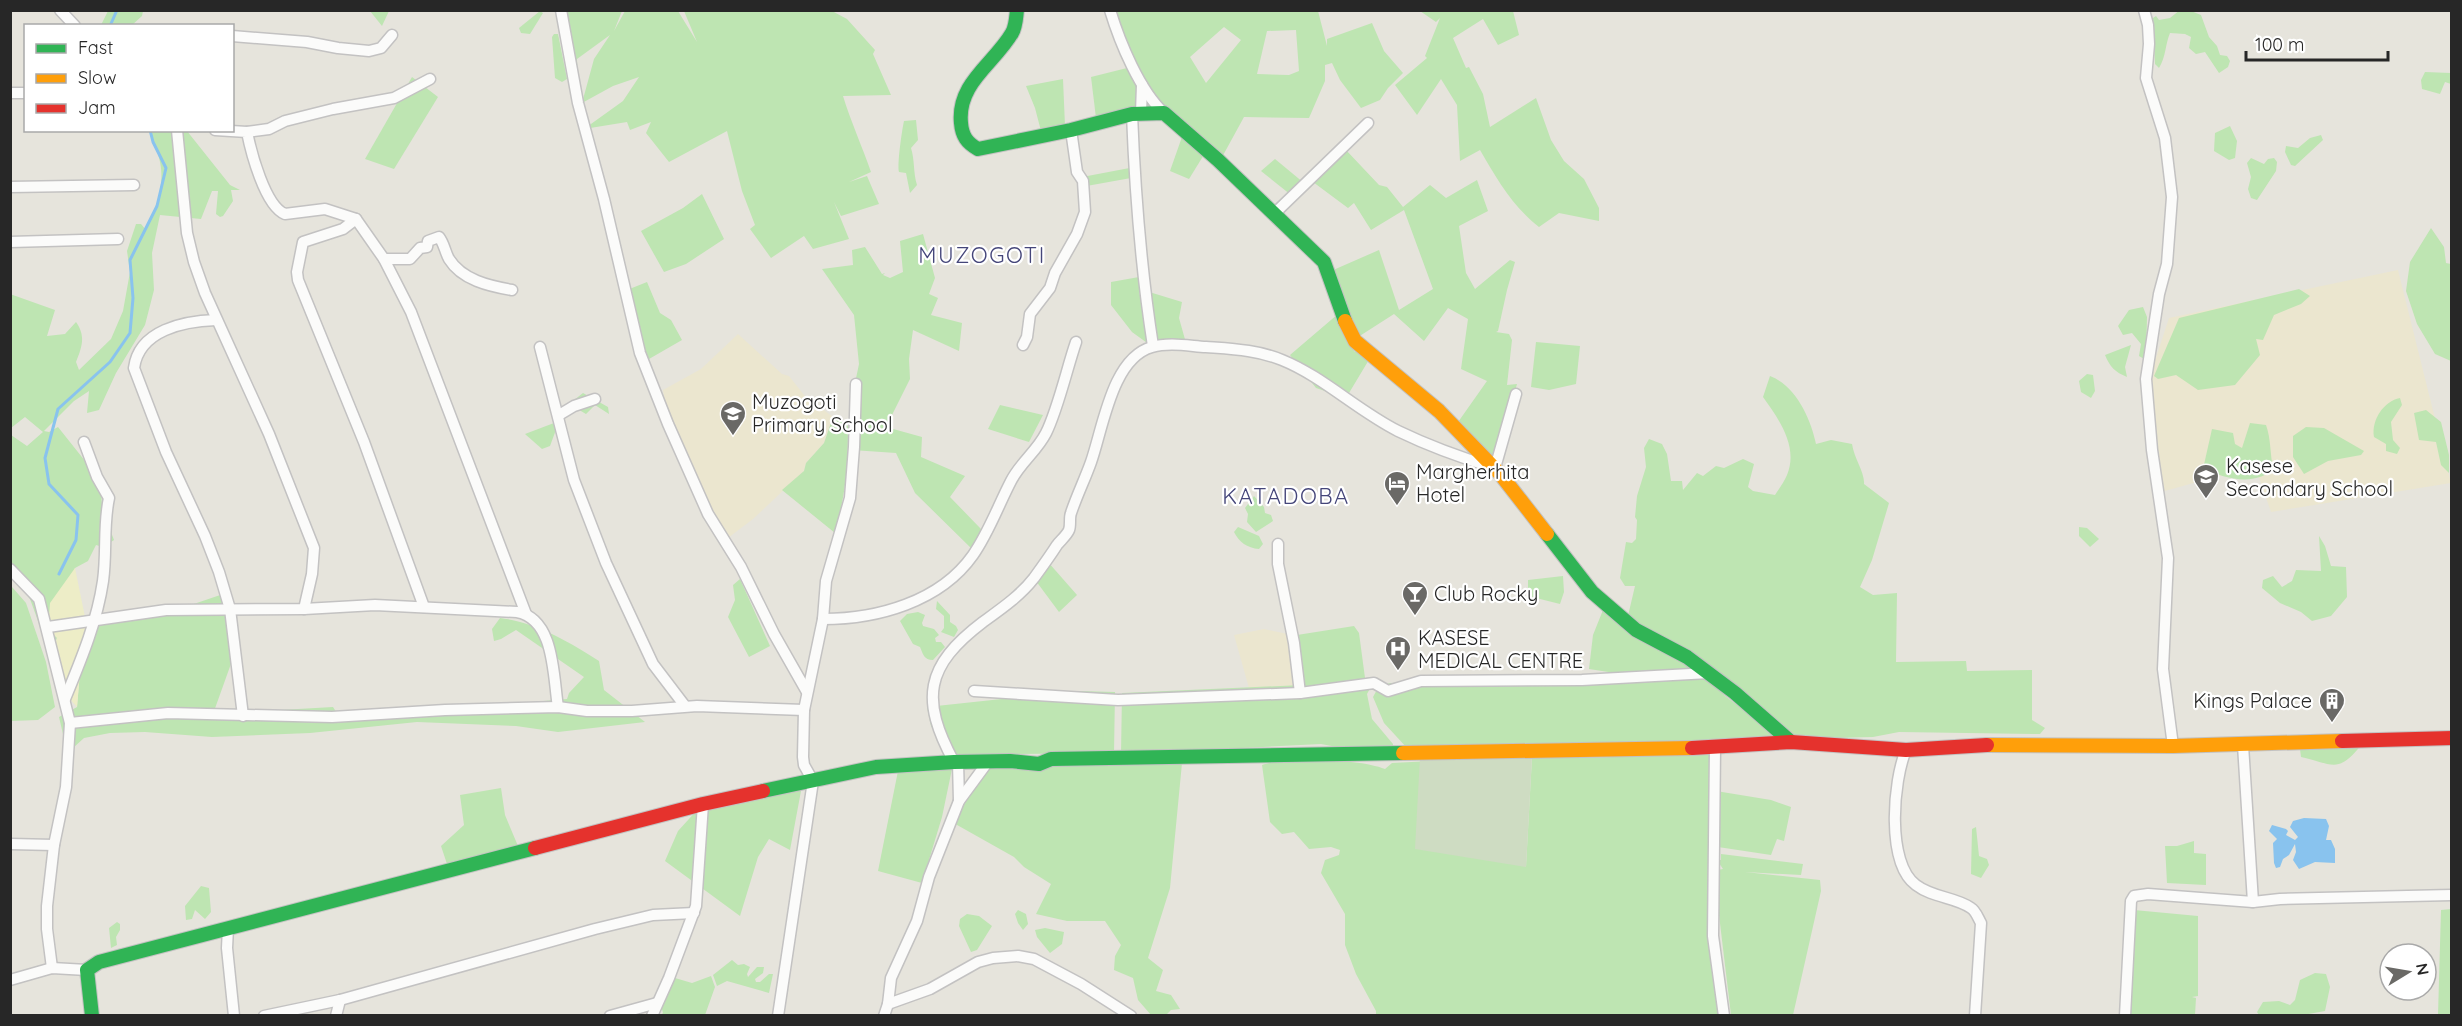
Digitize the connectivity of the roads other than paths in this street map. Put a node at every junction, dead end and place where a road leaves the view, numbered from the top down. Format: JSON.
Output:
{"nodes":[{"id":1,"x":60,"y":10,"type":"edge"},
{"id":2,"x":561,"y":10,"type":"edge"},
{"id":3,"x":1017,"y":10,"type":"edge"},
{"id":4,"x":1110,"y":10,"type":"edge"},
{"id":5,"x":2144,"y":10,"type":"edge"},
{"id":6,"x":76,"y":24,"type":"edge"},
{"id":7,"x":392,"y":35,"type":"dead end"},
{"id":8,"x":234,"y":36,"type":"edge"},
{"id":9,"x":430,"y":79,"type":"dead end"},
{"id":10,"x":1142,"y":85,"type":"junction"},
{"id":11,"x":1137,"y":113,"type":"junction"},
{"id":12,"x":1164,"y":113,"type":"junction"},
{"id":13,"x":1368,"y":123,"type":"dead end"},
{"id":14,"x":1071,"y":130,"type":"junction"},
{"id":15,"x":234,"y":131,"type":"edge"},
{"id":16,"x":177,"y":132,"type":"edge"},
{"id":17,"x":247,"y":132,"type":"junction"},
{"id":18,"x":134,"y":185,"type":"dead end"},
{"id":19,"x":10,"y":187,"type":"edge"},
{"id":20,"x":1275,"y":213,"type":"junction"},
{"id":21,"x":356,"y":219,"type":"junction"},
{"id":22,"x":118,"y":239,"type":"dead end"},
{"id":23,"x":10,"y":242,"type":"edge"},
{"id":24,"x":384,"y":259,"type":"junction"},
{"id":25,"x":512,"y":290,"type":"dead end"},
{"id":26,"x":216,"y":320,"type":"junction"},
{"id":27,"x":1076,"y":342,"type":"dead end"},
{"id":28,"x":1023,"y":345,"type":"dead end"},
{"id":29,"x":1153,"y":346,"type":"junction"},
{"id":30,"x":540,"y":347,"type":"dead end"},
{"id":31,"x":856,"y":384,"type":"dead end"},
{"id":32,"x":1516,"y":394,"type":"dead end"},
{"id":33,"x":595,"y":399,"type":"dead end"},
{"id":34,"x":559,"y":415,"type":"junction"},
{"id":35,"x":84,"y":442,"type":"dead end"},
{"id":36,"x":1495,"y":468,"type":"junction"},
{"id":37,"x":1278,"y":544,"type":"dead end"},
{"id":38,"x":10,"y":569,"type":"edge"},
{"id":39,"x":424,"y":607,"type":"junction"},
{"id":40,"x":230,"y":609,"type":"junction"},
{"id":41,"x":304,"y":609,"type":"junction"},
{"id":42,"x":526,"y":614,"type":"junction"},
{"id":43,"x":96,"y":619,"type":"junction"},
{"id":44,"x":823,"y":619,"type":"junction"},
{"id":45,"x":48,"y":627,"type":"junction"},
{"id":46,"x":1709,"y":674,"type":"junction"},
{"id":47,"x":807,"y":692,"type":"junction"},
{"id":48,"x":974,"y":692,"type":"dead end"},
{"id":49,"x":1300,"y":693,"type":"junction"},
{"id":50,"x":65,"y":699,"type":"junction"},
{"id":51,"x":685,"y":706,"type":"junction"},
{"id":52,"x":558,"y":707,"type":"junction"},
{"id":53,"x":804,"y":710,"type":"junction"},
{"id":54,"x":243,"y":716,"type":"junction"},
{"id":55,"x":70,"y":723,"type":"junction"},
{"id":56,"x":2451,"y":738,"type":"edge"},
{"id":57,"x":1791,"y":742,"type":"junction"},
{"id":58,"x":2243,"y":745,"type":"junction"},
{"id":59,"x":2173,"y":746,"type":"junction"},
{"id":60,"x":1715,"y":748,"type":"junction"},
{"id":61,"x":1906,"y":750,"type":"junction"},
{"id":62,"x":956,"y":762,"type":"junction"},
{"id":63,"x":987,"y":763,"type":"junction"},
{"id":64,"x":813,"y":781,"type":"junction"},
{"id":65,"x":959,"y":801,"type":"junction"},
{"id":66,"x":703,"y":804,"type":"junction"},
{"id":67,"x":10,"y":844,"type":"edge"},
{"id":68,"x":54,"y":845,"type":"junction"},
{"id":69,"x":2451,"y":895,"type":"edge"},
{"id":70,"x":2253,"y":902,"type":"junction"},
{"id":71,"x":694,"y":913,"type":"junction"},
{"id":72,"x":228,"y":928,"type":"junction"},
{"id":73,"x":52,"y":968,"type":"junction"},
{"id":74,"x":87,"y":970,"type":"junction"},
{"id":75,"x":10,"y":980,"type":"edge"},
{"id":76,"x":340,"y":1000,"type":"junction"},
{"id":77,"x":657,"y":1003,"type":"junction"},
{"id":78,"x":888,"y":1004,"type":"junction"},
{"id":79,"x":92,"y":1016,"type":"edge"},
{"id":80,"x":234,"y":1016,"type":"edge"},
{"id":81,"x":264,"y":1016,"type":"edge"},
{"id":82,"x":336,"y":1016,"type":"edge"},
{"id":83,"x":610,"y":1016,"type":"edge"},
{"id":84,"x":651,"y":1016,"type":"edge"},
{"id":85,"x":778,"y":1016,"type":"edge"},
{"id":86,"x":884,"y":1016,"type":"edge"},
{"id":87,"x":1131,"y":1016,"type":"edge"},
{"id":88,"x":1724,"y":1016,"type":"edge"},
{"id":89,"x":1975,"y":1016,"type":"edge"},
{"id":90,"x":2125,"y":1016,"type":"edge"}],
"edges":[{"from":1,"to":6,"type":"street"},
{"from":2,"to":47,"type":"street"},
{"from":3,"to":14,"type":"street"},
{"from":4,"to":10,"type":"street"},
{"from":5,"to":59,"type":"street"},
{"from":7,"to":8,"type":"street"},
{"from":9,"to":17,"type":"street"},
{"from":10,"to":11,"type":"street"},
{"from":10,"to":12,"type":"street"},
{"from":11,"to":12,"type":"street"},
{"from":11,"to":14,"type":"street"},
{"from":11,"to":29,"type":"street"},
{"from":12,"to":20,"type":"street"},
{"from":13,"to":20,"type":"street"},
{"from":14,"to":28,"type":"street"},
{"from":15,"to":17,"type":"street"},
{"from":16,"to":26,"type":"street"},
{"from":17,"to":21,"type":"street"},
{"from":18,"to":19,"type":"street"},
{"from":20,"to":36,"type":"street"},
{"from":21,"to":24,"type":"street"},
{"from":21,"to":39,"type":"street"},
{"from":22,"to":23,"type":"street"},
{"from":24,"to":25,"type":"street"},
{"from":24,"to":42,"type":"street"},
{"from":26,"to":40,"type":"street"},
{"from":26,"to":41,"type":"street"},
{"from":27,"to":44,"type":"street"},
{"from":29,"to":36,"type":"street"},
{"from":29,"to":62,"type":"street"},
{"from":30,"to":34,"type":"street"},
{"from":31,"to":44,"type":"street"},
{"from":32,"to":36,"type":"street"},
{"from":33,"to":34,"type":"street"},
{"from":34,"to":51,"type":"street"},
{"from":35,"to":43,"type":"street"},
{"from":36,"to":46,"type":"street"},
{"from":37,"to":49,"type":"street"},
{"from":38,"to":45,"type":"street"},
{"from":39,"to":41,"type":"street"},
{"from":39,"to":42,"type":"street"},
{"from":40,"to":41,"type":"street"},
{"from":40,"to":43,"type":"street"},
{"from":40,"to":54,"type":"street"},
{"from":42,"to":52,"type":"street"},
{"from":43,"to":45,"type":"street"},
{"from":43,"to":50,"type":"street"},
{"from":44,"to":47,"type":"street"},
{"from":45,"to":50,"type":"street"},
{"from":46,"to":49,"type":"street"},
{"from":46,"to":57,"type":"street"},
{"from":47,"to":53,"type":"street"},
{"from":48,"to":49,"type":"street"},
{"from":50,"to":55,"type":"street"},
{"from":51,"to":52,"type":"street"},
{"from":51,"to":53,"type":"street"},
{"from":52,"to":54,"type":"street"},
{"from":53,"to":64,"type":"street"},
{"from":54,"to":55,"type":"street"},
{"from":55,"to":68,"type":"street"},
{"from":56,"to":58,"type":"street"},
{"from":57,"to":60,"type":"street"},
{"from":57,"to":61,"type":"street"},
{"from":58,"to":59,"type":"street"},
{"from":58,"to":70,"type":"street"},
{"from":59,"to":61,"type":"street"},
{"from":60,"to":63,"type":"street"},
{"from":60,"to":88,"type":"street"},
{"from":61,"to":89,"type":"street"},
{"from":62,"to":63,"type":"street"},
{"from":62,"to":64,"type":"street"},
{"from":62,"to":65,"type":"street"},
{"from":63,"to":65,"type":"street"},
{"from":64,"to":66,"type":"street"},
{"from":64,"to":85,"type":"street"},
{"from":65,"to":78,"type":"street"},
{"from":66,"to":71,"type":"street"},
{"from":66,"to":72,"type":"street"},
{"from":67,"to":68,"type":"street"},
{"from":68,"to":73,"type":"street"},
{"from":69,"to":70,"type":"street"},
{"from":70,"to":90,"type":"street"},
{"from":71,"to":76,"type":"street"},
{"from":71,"to":77,"type":"street"},
{"from":72,"to":74,"type":"street"},
{"from":72,"to":80,"type":"street"},
{"from":73,"to":74,"type":"street"},
{"from":73,"to":75,"type":"street"},
{"from":74,"to":79,"type":"street"},
{"from":76,"to":81,"type":"street"},
{"from":76,"to":82,"type":"street"},
{"from":77,"to":83,"type":"street"},
{"from":77,"to":84,"type":"street"},
{"from":78,"to":86,"type":"street"},
{"from":78,"to":87,"type":"street"}]}
